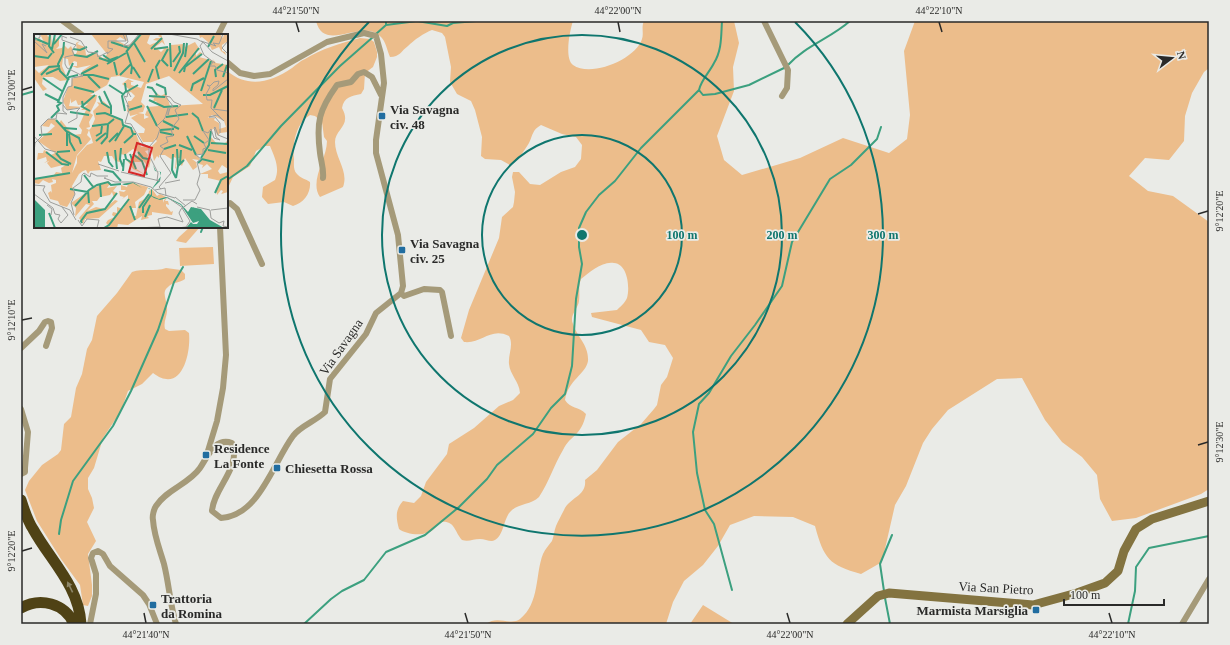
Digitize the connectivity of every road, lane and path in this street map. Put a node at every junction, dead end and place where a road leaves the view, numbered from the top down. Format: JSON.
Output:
{"nodes":[{"id":1,"x":64,"y":21,"type":"edge"},
{"id":2,"x":225,"y":21,"type":"edge"},
{"id":3,"x":764,"y":21,"type":"edge"},
{"id":4,"x":81,"y":34,"type":"edge"},
{"id":5,"x":218,"y":34,"type":"edge"},
{"id":6,"x":228,"y":63,"type":"edge"},
{"id":7,"x":782,"y":96,"type":"dead end"},
{"id":8,"x":383,"y":99,"type":"junction"},
{"id":9,"x":323,"y":178,"type":"dead end"},
{"id":10,"x":228,"y":204,"type":"edge"},
{"id":11,"x":220,"y":228,"type":"edge"},
{"id":12,"x":262,"y":264,"type":"dead end"},
{"id":13,"x":401,"y":293,"type":"junction"},
{"id":14,"x":451,"y":336,"type":"dead end"},
{"id":15,"x":46,"y":346,"type":"dead end"},
{"id":16,"x":21,"y":348,"type":"edge"},
{"id":17,"x":21,"y":409,"type":"edge"},
{"id":18,"x":206,"y":460,"type":"junction"},
{"id":19,"x":21,"y":474,"type":"edge"},
{"id":20,"x":21,"y":500,"type":"edge"},
{"id":21,"x":1209,"y":501,"type":"edge"},
{"id":22,"x":1209,"y":579,"type":"edge"},
{"id":23,"x":21,"y":608,"type":"edge"},
{"id":24,"x":74,"y":624,"type":"edge"},
{"id":25,"x":81,"y":624,"type":"edge"},
{"id":26,"x":90,"y":624,"type":"edge"},
{"id":27,"x":157,"y":624,"type":"edge"},
{"id":28,"x":176,"y":624,"type":"edge"},
{"id":29,"x":848,"y":624,"type":"edge"},
{"id":30,"x":1182,"y":624,"type":"edge"}],
"edges":[{"from":1,"to":4,"type":"street"},
{"from":2,"to":5,"type":"street"},
{"from":3,"to":7,"type":"street"},
{"from":6,"to":8,"type":"street"},
{"from":8,"to":9,"type":"street"},
{"from":8,"to":13,"type":"street"},
{"from":10,"to":12,"type":"street"},
{"from":11,"to":18,"type":"street"},
{"from":13,"to":14,"type":"street"},
{"from":13,"to":18,"type":"street","name":"Via Savagna"},
{"from":15,"to":16,"type":"street"},
{"from":17,"to":19,"type":"street"},
{"from":18,"to":28,"type":"street","name":"Via Savagna"},
{"from":25,"to":20,"type":"highway","one_way":true},
{"from":21,"to":29,"type":"street","name":"Via San Pietro"},
{"from":22,"to":30,"type":"street"},
{"from":23,"to":24,"type":"highway"},
{"from":26,"to":27,"type":"street"}]}
